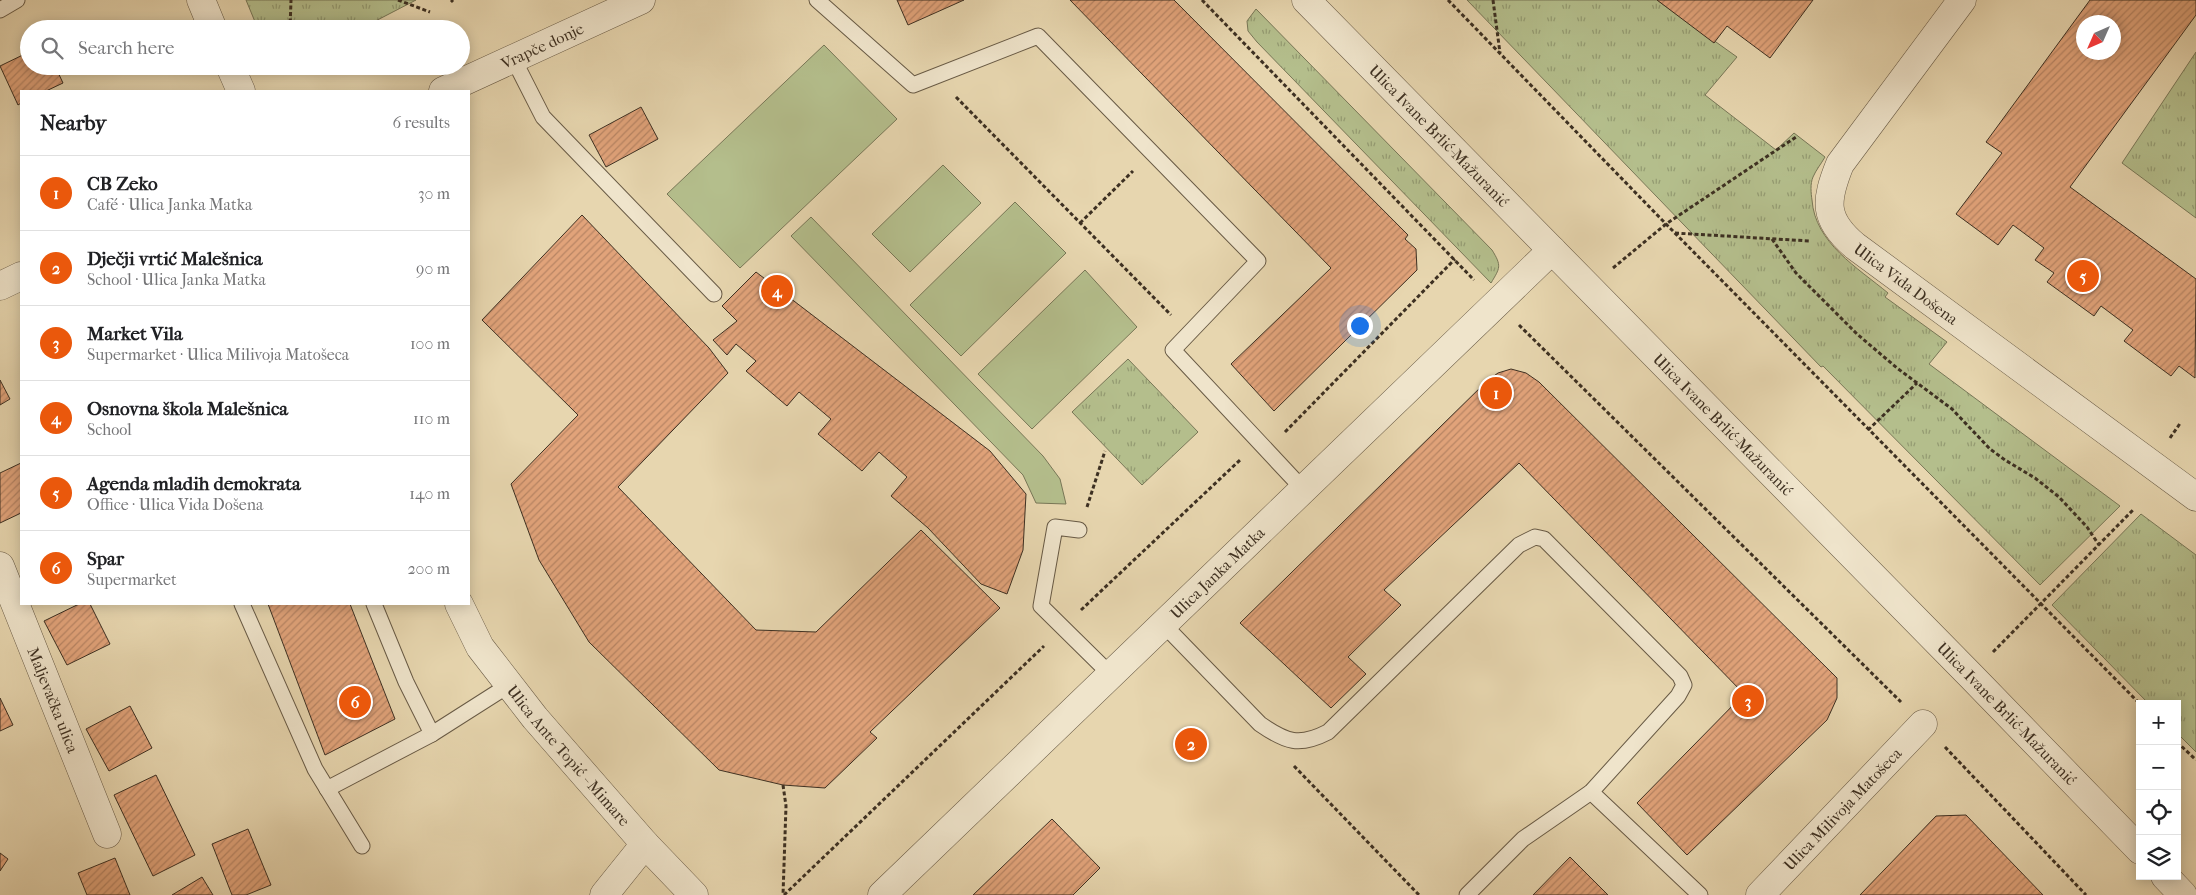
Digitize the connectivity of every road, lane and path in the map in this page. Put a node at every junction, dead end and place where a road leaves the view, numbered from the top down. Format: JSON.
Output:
{"nodes":[{"id":1,"x":17,"y":0,"type":"edge"},
{"id":2,"x":201,"y":0,"type":"edge"},
{"id":3,"x":291,"y":0,"type":"edge"},
{"id":4,"x":398,"y":0,"type":"edge"},
{"id":5,"x":641,"y":0,"type":"edge"},
{"id":6,"x":817,"y":0,"type":"edge"},
{"id":7,"x":1202,"y":0,"type":"edge"},
{"id":8,"x":1306,"y":0,"type":"edge"},
{"id":9,"x":1448,"y":0,"type":"edge"},
{"id":10,"x":1493,"y":0,"type":"edge"},
{"id":11,"x":1962,"y":0,"type":"edge"},
{"id":12,"x":0,"y":10,"type":"edge"},
{"id":13,"x":430,"y":12,"type":"dead end"},
{"id":14,"x":209,"y":20,"type":"edge"},
{"id":15,"x":290,"y":20,"type":"edge"},
{"id":16,"x":1500,"y":54,"type":"junction"},
{"id":17,"x":514,"y":60,"type":"junction"},
{"id":18,"x":234,"y":75,"type":"edge"},
{"id":19,"x":936,"y":76,"type":"junction"},
{"id":20,"x":241,"y":90,"type":"edge"},
{"id":21,"x":445,"y":90,"type":"edge"},
{"id":22,"x":1796,"y":137,"type":"dead end"},
{"id":23,"x":1152,"y":153,"type":"junction"},
{"id":24,"x":1080,"y":223,"type":"junction"},
{"id":25,"x":1666,"y":224,"type":"junction"},
{"id":26,"x":1674,"y":233,"type":"junction"},
{"id":27,"x":1772,"y":239,"type":"junction"},
{"id":28,"x":1818,"y":242,"type":"dead end"},
{"id":29,"x":1552,"y":250,"type":"junction"},
{"id":30,"x":1454,"y":259,"type":"junction"},
{"id":31,"x":1608,"y":271,"type":"dead end"},
{"id":32,"x":20,"y":276,"type":"edge"},
{"id":33,"x":1477,"y":283,"type":"dead end"},
{"id":34,"x":0,"y":286,"type":"edge"},
{"id":35,"x":714,"y":294,"type":"dead end"},
{"id":36,"x":1517,"y":324,"type":"dead end"},
{"id":37,"x":1189,"y":333,"type":"junction"},
{"id":38,"x":1917,"y":383,"type":"junction"},
{"id":39,"x":1868,"y":430,"type":"junction"},
{"id":40,"x":1263,"y":446,"type":"junction"},
{"id":41,"x":1106,"y":451,"type":"dead end"},
{"id":42,"x":1303,"y":489,"type":"junction"},
{"id":43,"x":2196,"y":497,"type":"edge"},
{"id":44,"x":2134,"y":510,"type":"dead end"},
{"id":45,"x":1079,"y":530,"type":"joint"},
{"id":46,"x":2100,"y":545,"type":"junction"},
{"id":47,"x":0,"y":566,"type":"edge"},
{"id":48,"x":242,"y":605,"type":"edge"},
{"id":49,"x":374,"y":605,"type":"edge"},
{"id":50,"x":459,"y":605,"type":"edge"},
{"id":51,"x":2041,"y":605,"type":"junction"},
{"id":52,"x":1164,"y":624,"type":"junction"},
{"id":53,"x":1063,"y":628,"type":"junction"},
{"id":54,"x":1988,"y":658,"type":"dead end"},
{"id":55,"x":1111,"y":674,"type":"junction"},
{"id":56,"x":509,"y":685,"type":"junction"},
{"id":57,"x":2136,"y":700,"type":"edge"},
{"id":58,"x":1923,"y":724,"type":"junction"},
{"id":59,"x":432,"y":734,"type":"junction"},
{"id":60,"x":1277,"y":736,"type":"junction"},
{"id":61,"x":2180,"y":745,"type":"edge"},
{"id":62,"x":2196,"y":760,"type":"edge"},
{"id":63,"x":783,"y":785,"type":"dead end"},
{"id":64,"x":327,"y":789,"type":"junction"},
{"id":65,"x":1591,"y":792,"type":"junction"},
{"id":66,"x":107,"y":834,"type":"dead end"},
{"id":67,"x":645,"y":844,"type":"junction"},
{"id":68,"x":362,"y":846,"type":"dead end"},
{"id":69,"x":2136,"y":846,"type":"edge"},
{"id":70,"x":2169,"y":880,"type":"edge"},
{"id":71,"x":604,"y":895,"type":"edge"},
{"id":72,"x":694,"y":895,"type":"edge"},
{"id":73,"x":784,"y":895,"type":"edge"},
{"id":74,"x":882,"y":895,"type":"edge"},
{"id":75,"x":1419,"y":895,"type":"edge"},
{"id":76,"x":1467,"y":895,"type":"edge"},
{"id":77,"x":1700,"y":895,"type":"edge"},
{"id":78,"x":1760,"y":895,"type":"edge"},
{"id":79,"x":2086,"y":895,"type":"edge"},
{"id":80,"x":2183,"y":895,"type":"edge"}],
"edges":[{"from":1,"to":12,"type":"lane"},
{"from":2,"to":14,"type":"street"},
{"from":3,"to":15,"type":"path"},
{"from":4,"to":13,"type":"path"},
{"from":5,"to":17,"type":"street","name":"Vrapče donje"},
{"from":6,"to":19,"type":"lane"},
{"from":7,"to":30,"type":"path"},
{"from":8,"to":29,"type":"street","name":"Ulica Ivane Brlić-Mažuranić"},
{"from":9,"to":16,"type":"path"},
{"from":10,"to":16,"type":"path"},
{"from":11,"to":43,"type":"street","name":"Ulica Vida Došena"},
{"from":16,"to":25,"type":"path"},
{"from":17,"to":21,"type":"street","name":"Vrapče donje"},
{"from":17,"to":35,"type":"lane"},
{"from":18,"to":20,"type":"street"},
{"from":19,"to":23,"type":"lane"},
{"from":19,"to":24,"type":"path"},
{"from":22,"to":25,"type":"path"},
{"from":23,"to":24,"type":"path"},
{"from":23,"to":37,"type":"lane"},
{"from":24,"to":37,"type":"path"},
{"from":25,"to":26,"type":"path"},
{"from":25,"to":31,"type":"path"},
{"from":26,"to":27,"type":"path"},
{"from":26,"to":39,"type":"path"},
{"from":27,"to":28,"type":"path"},
{"from":27,"to":38,"type":"path"},
{"from":29,"to":42,"type":"street","name":"Ulica Janka Matka"},
{"from":29,"to":69,"type":"street","name":"Ulica Ivane Brlić-Mažuranić"},
{"from":30,"to":33,"type":"path"},
{"from":30,"to":40,"type":"path"},
{"from":32,"to":34,"type":"street"},
{"from":36,"to":58,"type":"path"},
{"from":37,"to":40,"type":"lane"},
{"from":38,"to":39,"type":"path"},
{"from":38,"to":46,"type":"path"},
{"from":39,"to":51,"type":"path"},
{"from":40,"to":42,"type":"lane"},
{"from":40,"to":53,"type":"path"},
{"from":41,"to":45,"type":"path"},
{"from":42,"to":52,"type":"street","name":"Ulica Janka Matka"},
{"from":44,"to":46,"type":"path"},
{"from":45,"to":53,"type":"lane"},
{"from":46,"to":51,"type":"path"},
{"from":47,"to":66,"type":"street","name":"Maljevačka ulica"},
{"from":48,"to":64,"type":"lane"},
{"from":49,"to":59,"type":"lane"},
{"from":50,"to":56,"type":"street","name":"Ulica Ante Topić - Mimare"},
{"from":51,"to":54,"type":"path"},
{"from":51,"to":57,"type":"path"},
{"from":52,"to":55,"type":"street","name":"Ulica Janka Matka"},
{"from":52,"to":60,"type":"lane"},
{"from":53,"to":55,"type":"lane"},
{"from":53,"to":73,"type":"path"},
{"from":55,"to":74,"type":"street","name":"Ulica Janka Matka"},
{"from":56,"to":59,"type":"lane"},
{"from":56,"to":67,"type":"street","name":"Ulica Ante Topić - Mimare"},
{"from":58,"to":78,"type":"street","name":"Ulica Milivoja Matošeca"},
{"from":58,"to":79,"type":"path"},
{"from":59,"to":64,"type":"lane"},
{"from":60,"to":65,"type":"lane"},
{"from":60,"to":75,"type":"path"},
{"from":61,"to":62,"type":"path"},
{"from":63,"to":73,"type":"path"},
{"from":64,"to":68,"type":"lane"},
{"from":65,"to":76,"type":"lane"},
{"from":65,"to":77,"type":"lane"},
{"from":67,"to":71,"type":"street"},
{"from":67,"to":72,"type":"street","name":"Ulica Ante Topić - Mimare"},
{"from":70,"to":80,"type":"street"}]}
